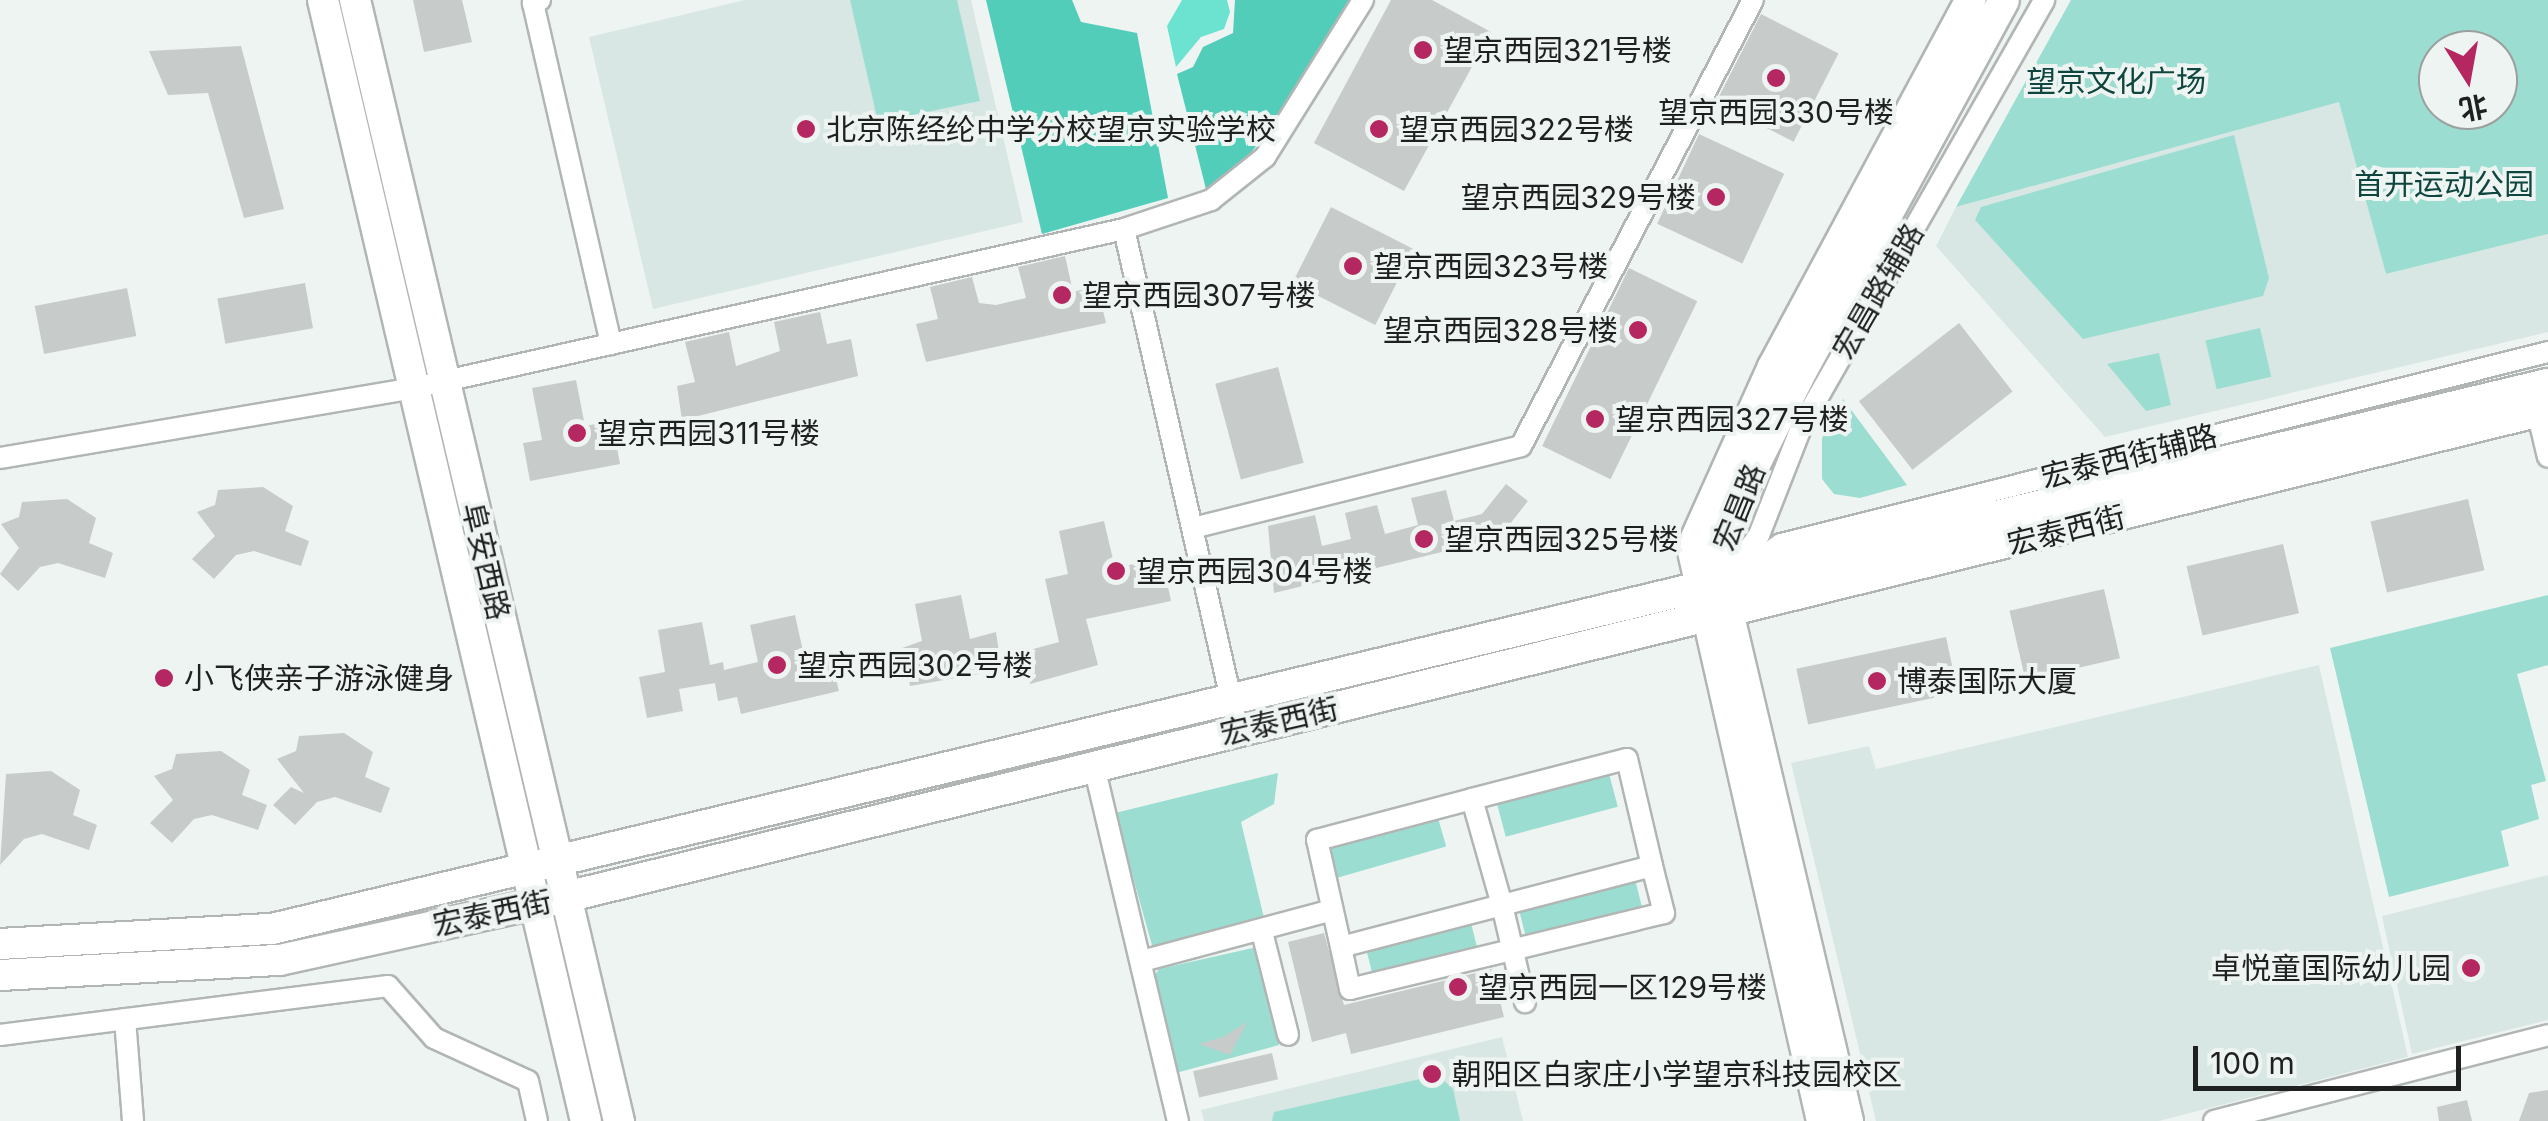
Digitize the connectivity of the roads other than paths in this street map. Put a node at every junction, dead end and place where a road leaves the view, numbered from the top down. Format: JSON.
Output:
{"nodes":[{"id":1,"x":323,"y":0,"type":"edge"},
{"id":2,"x":355,"y":0,"type":"edge"},
{"id":3,"x":374,"y":0,"type":"edge"},
{"id":4,"x":540,"y":0,"type":"edge"},
{"id":5,"x":1363,"y":0,"type":"edge"},
{"id":6,"x":1753,"y":0,"type":"edge"},
{"id":7,"x":1971,"y":0,"type":"edge"},
{"id":8,"x":2004,"y":0,"type":"edge"},
{"id":9,"x":2044,"y":0,"type":"edge"},
{"id":10,"x":1124,"y":229,"type":"junction"},
{"id":11,"x":612,"y":344,"type":"junction"},
{"id":12,"x":2548,"y":352,"type":"edge"},
{"id":13,"x":438,"y":382,"type":"junction"},
{"id":14,"x":2544,"y":402,"type":"edge"},
{"id":15,"x":2548,"y":456,"type":"edge"},
{"id":16,"x":0,"y":458,"type":"edge"},
{"id":17,"x":1194,"y":528,"type":"junction"},
{"id":18,"x":1714,"y":602,"type":"junction"},
{"id":19,"x":1231,"y":698,"type":"junction"},
{"id":20,"x":1238,"y":730,"type":"junction"},
{"id":21,"x":1094,"y":766,"type":"junction"},
{"id":22,"x":1472,"y":799,"type":"junction"},
{"id":23,"x":544,"y":864,"type":"junction"},
{"id":24,"x":1652,"y":866,"type":"junction"},
{"id":25,"x":552,"y":900,"type":"junction"},
{"id":26,"x":1502,"y":905,"type":"junction"},
{"id":27,"x":1332,"y":910,"type":"junction"},
{"id":28,"x":1262,"y":932,"type":"junction"},
{"id":29,"x":0,"y":944,"type":"edge"},
{"id":30,"x":1341,"y":947,"type":"junction"},
{"id":31,"x":1512,"y":948,"type":"junction"},
{"id":32,"x":1142,"y":961,"type":"junction"},
{"id":33,"x":0,"y":975,"type":"edge"},
{"id":34,"x":1526,"y":1002,"type":"dead end"},
{"id":35,"x":125,"y":1019,"type":"junction"},
{"id":36,"x":0,"y":1035,"type":"edge"},
{"id":37,"x":2548,"y":1035,"type":"edge"},
{"id":38,"x":1288,"y":1036,"type":"dead end"},
{"id":39,"x":134,"y":1121,"type":"edge"},
{"id":40,"x":536,"y":1121,"type":"edge"},
{"id":41,"x":586,"y":1121,"type":"edge"},
{"id":42,"x":619,"y":1121,"type":"edge"},
{"id":43,"x":1178,"y":1121,"type":"edge"},
{"id":44,"x":1822,"y":1121,"type":"edge"},
{"id":45,"x":1848,"y":1121,"type":"edge"},
{"id":46,"x":2214,"y":1121,"type":"edge"}],
"edges":[{"from":1,"to":13,"type":"street","name":"阜安西路"},
{"from":2,"to":13,"type":"street","name":"阜安西路"},
{"from":3,"to":13,"type":"street"},
{"from":4,"to":11,"type":"street"},
{"from":5,"to":10,"type":"street"},
{"from":6,"to":17,"type":"street"},
{"from":7,"to":18,"type":"street","name":"宏昌路"},
{"from":8,"to":18,"type":"street","name":"宏昌路"},
{"from":9,"to":18,"type":"street","name":"宏昌路辅路"},
{"from":10,"to":11,"type":"street"},
{"from":10,"to":17,"type":"street"},
{"from":11,"to":13,"type":"street"},
{"from":12,"to":18,"type":"street","name":"宏泰西街辅路"},
{"from":13,"to":16,"type":"street"},
{"from":13,"to":23,"type":"street","name":"阜安西路"},
{"from":14,"to":15,"type":"street"},
{"from":14,"to":18,"type":"street","name":"宏泰西街"},
{"from":17,"to":19,"type":"street"},
{"from":18,"to":19,"type":"street","name":"宏泰西街"},
{"from":18,"to":20,"type":"street","name":"宏泰西街"},
{"from":18,"to":44,"type":"street","name":"宏昌路"},
{"from":18,"to":45,"type":"street","name":"宏昌路"},
{"from":19,"to":20,"type":"street"},
{"from":19,"to":23,"type":"street","name":"宏泰西街"},
{"from":20,"to":21,"type":"street","name":"宏泰西街"},
{"from":21,"to":25,"type":"street","name":"宏泰西街"},
{"from":21,"to":32,"type":"street"},
{"from":22,"to":24,"type":"street"},
{"from":22,"to":26,"type":"street"},
{"from":22,"to":27,"type":"street"},
{"from":23,"to":25,"type":"street","name":"阜安西路"},
{"from":23,"to":29,"type":"street","name":"宏泰西街"},
{"from":24,"to":26,"type":"street"},
{"from":24,"to":31,"type":"street"},
{"from":25,"to":33,"type":"street","name":"宏泰西街"},
{"from":25,"to":41,"type":"street","name":"阜安西路"},
{"from":25,"to":42,"type":"street","name":"阜安西路"},
{"from":26,"to":30,"type":"street"},
{"from":26,"to":31,"type":"street"},
{"from":27,"to":28,"type":"street"},
{"from":27,"to":30,"type":"street"},
{"from":28,"to":32,"type":"street"},
{"from":28,"to":38,"type":"street"},
{"from":30,"to":31,"type":"street"},
{"from":31,"to":34,"type":"street"},
{"from":32,"to":43,"type":"street"},
{"from":35,"to":36,"type":"street"},
{"from":35,"to":39,"type":"street"},
{"from":35,"to":40,"type":"street"},
{"from":37,"to":46,"type":"street"}]}
